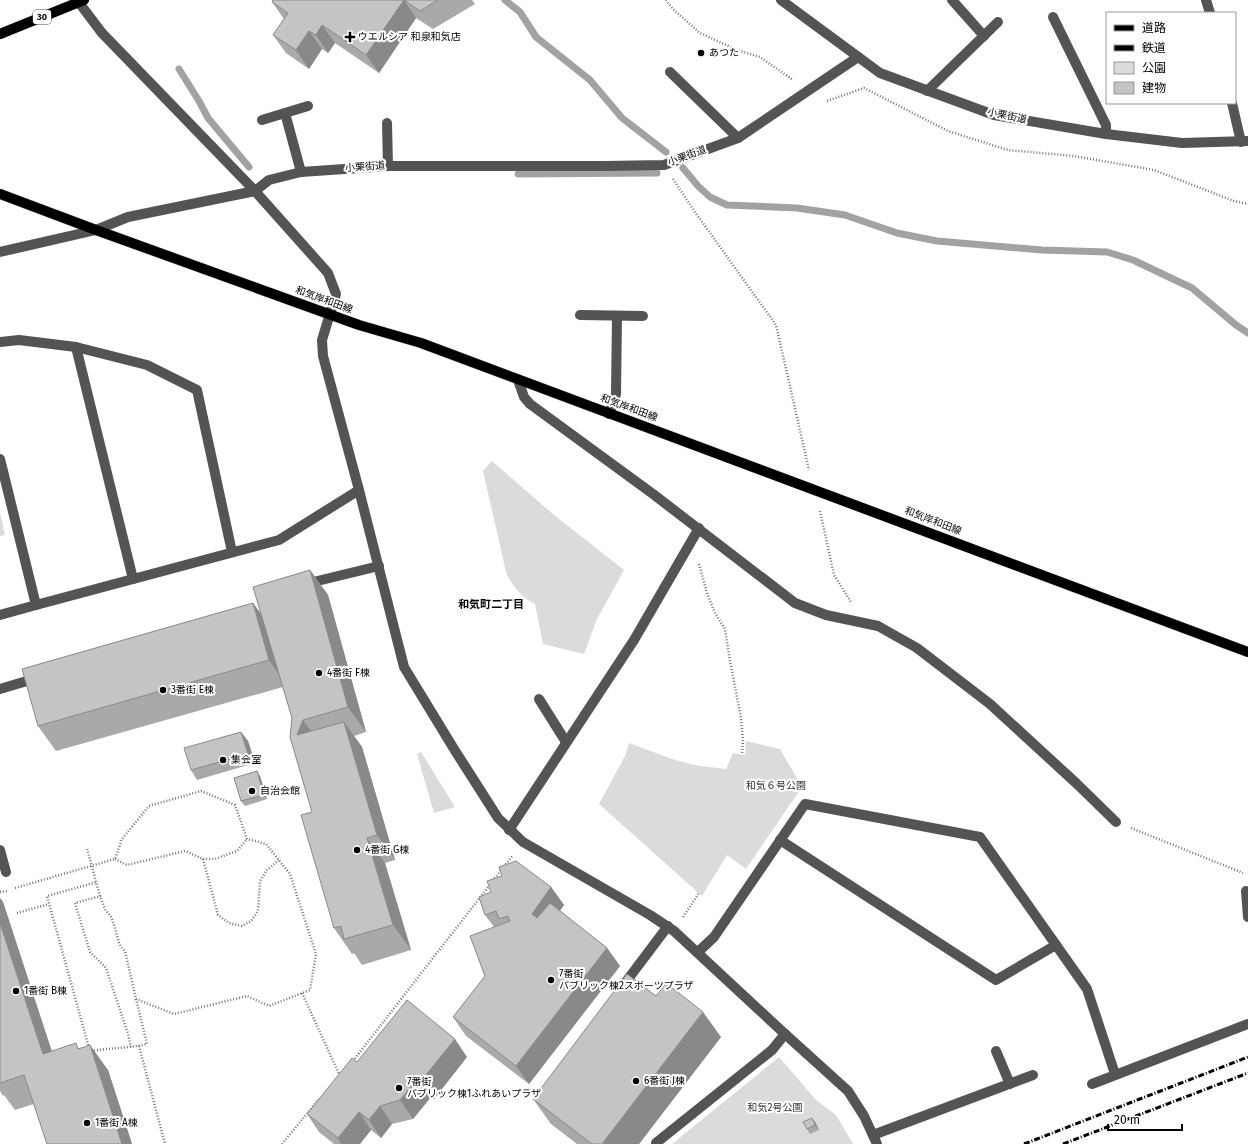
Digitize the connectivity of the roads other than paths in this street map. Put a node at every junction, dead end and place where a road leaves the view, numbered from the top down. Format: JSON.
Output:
{"nodes":[{"id":1,"x":781,"y":0,"type":"edge"},
{"id":2,"x":952,"y":0,"type":"edge"},
{"id":3,"x":1206,"y":0,"type":"edge"},
{"id":4,"x":80,"y":1,"type":"edge"},
{"id":5,"x":1210,"y":12,"type":"edge"},
{"id":6,"x":1052,"y":17,"type":"dead end"},
{"id":7,"x":998,"y":22,"type":"dead end"},
{"id":8,"x":0,"y":34,"type":"edge"},
{"id":9,"x":984,"y":36,"type":"junction"},
{"id":10,"x":858,"y":57,"type":"junction"},
{"id":11,"x":670,"y":72,"type":"dead end"},
{"id":12,"x":927,"y":91,"type":"junction"},
{"id":13,"x":1232,"y":104,"type":"edge"},
{"id":14,"x":308,"y":106,"type":"dead end"},
{"id":15,"x":285,"y":113,"type":"junction"},
{"id":16,"x":262,"y":120,"type":"dead end"},
{"id":17,"x":387,"y":122,"type":"dead end"},
{"id":18,"x":1106,"y":134,"type":"junction"},
{"id":19,"x":738,"y":138,"type":"junction"},
{"id":20,"x":1245,"y":141,"type":"edge"},
{"id":21,"x":388,"y":166,"type":"junction"},
{"id":22,"x":301,"y":172,"type":"junction"},
{"id":23,"x":255,"y":191,"type":"junction"},
{"id":24,"x":0,"y":194,"type":"edge"},
{"id":25,"x":96,"y":230,"type":"junction"},
{"id":26,"x":0,"y":252,"type":"edge"},
{"id":27,"x":330,"y":314,"type":"junction"},
{"id":28,"x":580,"y":315,"type":"dead end"},
{"id":29,"x":617,"y":316,"type":"junction"},
{"id":30,"x":642,"y":316,"type":"dead end"},
{"id":31,"x":0,"y":342,"type":"edge"},
{"id":32,"x":76,"y":347,"type":"junction"},
{"id":33,"x":518,"y":380,"type":"junction"},
{"id":34,"x":609,"y":414,"type":"junction"},
{"id":35,"x":0,"y":459,"type":"edge"},
{"id":36,"x":359,"y":490,"type":"junction"},
{"id":37,"x":698,"y":528,"type":"junction"},
{"id":38,"x":232,"y":552,"type":"junction"},
{"id":39,"x":379,"y":566,"type":"junction"},
{"id":40,"x":133,"y":579,"type":"junction"},
{"id":41,"x":297,"y":586,"type":"edge"},
{"id":42,"x":36,"y":605,"type":"junction"},
{"id":43,"x":0,"y":615,"type":"edge"},
{"id":44,"x":1248,"y":652,"type":"edge"},
{"id":45,"x":47,"y":676,"type":"edge"},
{"id":46,"x":0,"y":689,"type":"edge"},
{"id":47,"x":539,"y":699,"type":"dead end"},
{"id":48,"x":566,"y":742,"type":"junction"},
{"id":49,"x":1116,"y":822,"type":"road end"},
{"id":50,"x":509,"y":830,"type":"junction"},
{"id":51,"x":780,"y":840,"type":"junction"},
{"id":52,"x":0,"y":850,"type":"edge"},
{"id":53,"x":6,"y":872,"type":"dead end"},
{"id":54,"x":1246,"y":891,"type":"dead end"},
{"id":55,"x":1248,"y":918,"type":"edge"},
{"id":56,"x":671,"y":928,"type":"junction"},
{"id":57,"x":1056,"y":945,"type":"junction"},
{"id":58,"x":698,"y":952,"type":"junction"},
{"id":59,"x":619,"y":992,"type":"edge"},
{"id":60,"x":1248,"y":1024,"type":"edge"},
{"id":61,"x":785,"y":1034,"type":"junction"},
{"id":62,"x":996,"y":1051,"type":"dead end"},
{"id":63,"x":1115,"y":1074,"type":"junction"},
{"id":64,"x":1033,"y":1076,"type":"dead end"},
{"id":65,"x":1010,"y":1084,"type":"junction"},
{"id":66,"x":1092,"y":1084,"type":"dead end"},
{"id":67,"x":875,"y":1140,"type":"edge"},
{"id":68,"x":656,"y":1143,"type":"edge"}],
"edges":[{"from":1,"to":10,"type":"street"},
{"from":2,"to":9,"type":"street"},
{"from":3,"to":5,"type":"street"},
{"from":4,"to":8,"type":"main road","number":"30"},
{"from":4,"to":23,"type":"street"},
{"from":6,"to":18,"type":"street"},
{"from":7,"to":9,"type":"street"},
{"from":9,"to":12,"type":"street"},
{"from":10,"to":12,"type":"street","name":"小栗街道"},
{"from":10,"to":19,"type":"street","name":"小栗街道"},
{"from":11,"to":19,"type":"street"},
{"from":12,"to":18,"type":"street","name":"小栗街道"},
{"from":13,"to":20,"type":"street"},
{"from":14,"to":15,"type":"street"},
{"from":15,"to":16,"type":"street"},
{"from":15,"to":22,"type":"street"},
{"from":17,"to":21,"type":"street"},
{"from":18,"to":20,"type":"street","name":"小栗街道"},
{"from":19,"to":21,"type":"street","name":"小栗街道"},
{"from":21,"to":22,"type":"street","name":"小栗街道"},
{"from":22,"to":23,"type":"street","name":"小栗街道"},
{"from":23,"to":25,"type":"street","name":"小栗街道"},
{"from":23,"to":27,"type":"street"},
{"from":24,"to":25,"type":"main road","name":"和気岸和田線"},
{"from":25,"to":26,"type":"street","name":"小栗街道"},
{"from":25,"to":27,"type":"main road","name":"和気岸和田線"},
{"from":27,"to":33,"type":"main road","name":"和気岸和田線"},
{"from":27,"to":36,"type":"street"},
{"from":28,"to":29,"type":"street"},
{"from":29,"to":30,"type":"street"},
{"from":29,"to":34,"type":"street"},
{"from":31,"to":32,"type":"street"},
{"from":32,"to":38,"type":"street"},
{"from":32,"to":40,"type":"street"},
{"from":33,"to":34,"type":"main road","name":"和気岸和田線"},
{"from":33,"to":37,"type":"street"},
{"from":34,"to":44,"type":"main road","name":"和気岸和田線"},
{"from":35,"to":42,"type":"street"},
{"from":36,"to":38,"type":"street"},
{"from":36,"to":39,"type":"street"},
{"from":37,"to":48,"type":"street"},
{"from":37,"to":49,"type":"street"},
{"from":38,"to":40,"type":"street"},
{"from":39,"to":41,"type":"street"},
{"from":39,"to":50,"type":"street"},
{"from":40,"to":42,"type":"street"},
{"from":42,"to":43,"type":"street"},
{"from":45,"to":46,"type":"street"},
{"from":47,"to":48,"type":"street"},
{"from":48,"to":50,"type":"street"},
{"from":50,"to":56,"type":"street"},
{"from":51,"to":57,"type":"street"},
{"from":51,"to":57,"type":"street"},
{"from":51,"to":58,"type":"street"},
{"from":52,"to":53,"type":"street"},
{"from":54,"to":55,"type":"street"},
{"from":56,"to":58,"type":"street"},
{"from":56,"to":59,"type":"street"},
{"from":57,"to":63,"type":"street"},
{"from":58,"to":61,"type":"street"},
{"from":60,"to":63,"type":"street"},
{"from":61,"to":67,"type":"street"},
{"from":61,"to":68,"type":"street"},
{"from":62,"to":65,"type":"street"},
{"from":63,"to":66,"type":"street"},
{"from":64,"to":65,"type":"street"},
{"from":65,"to":67,"type":"street"}]}
